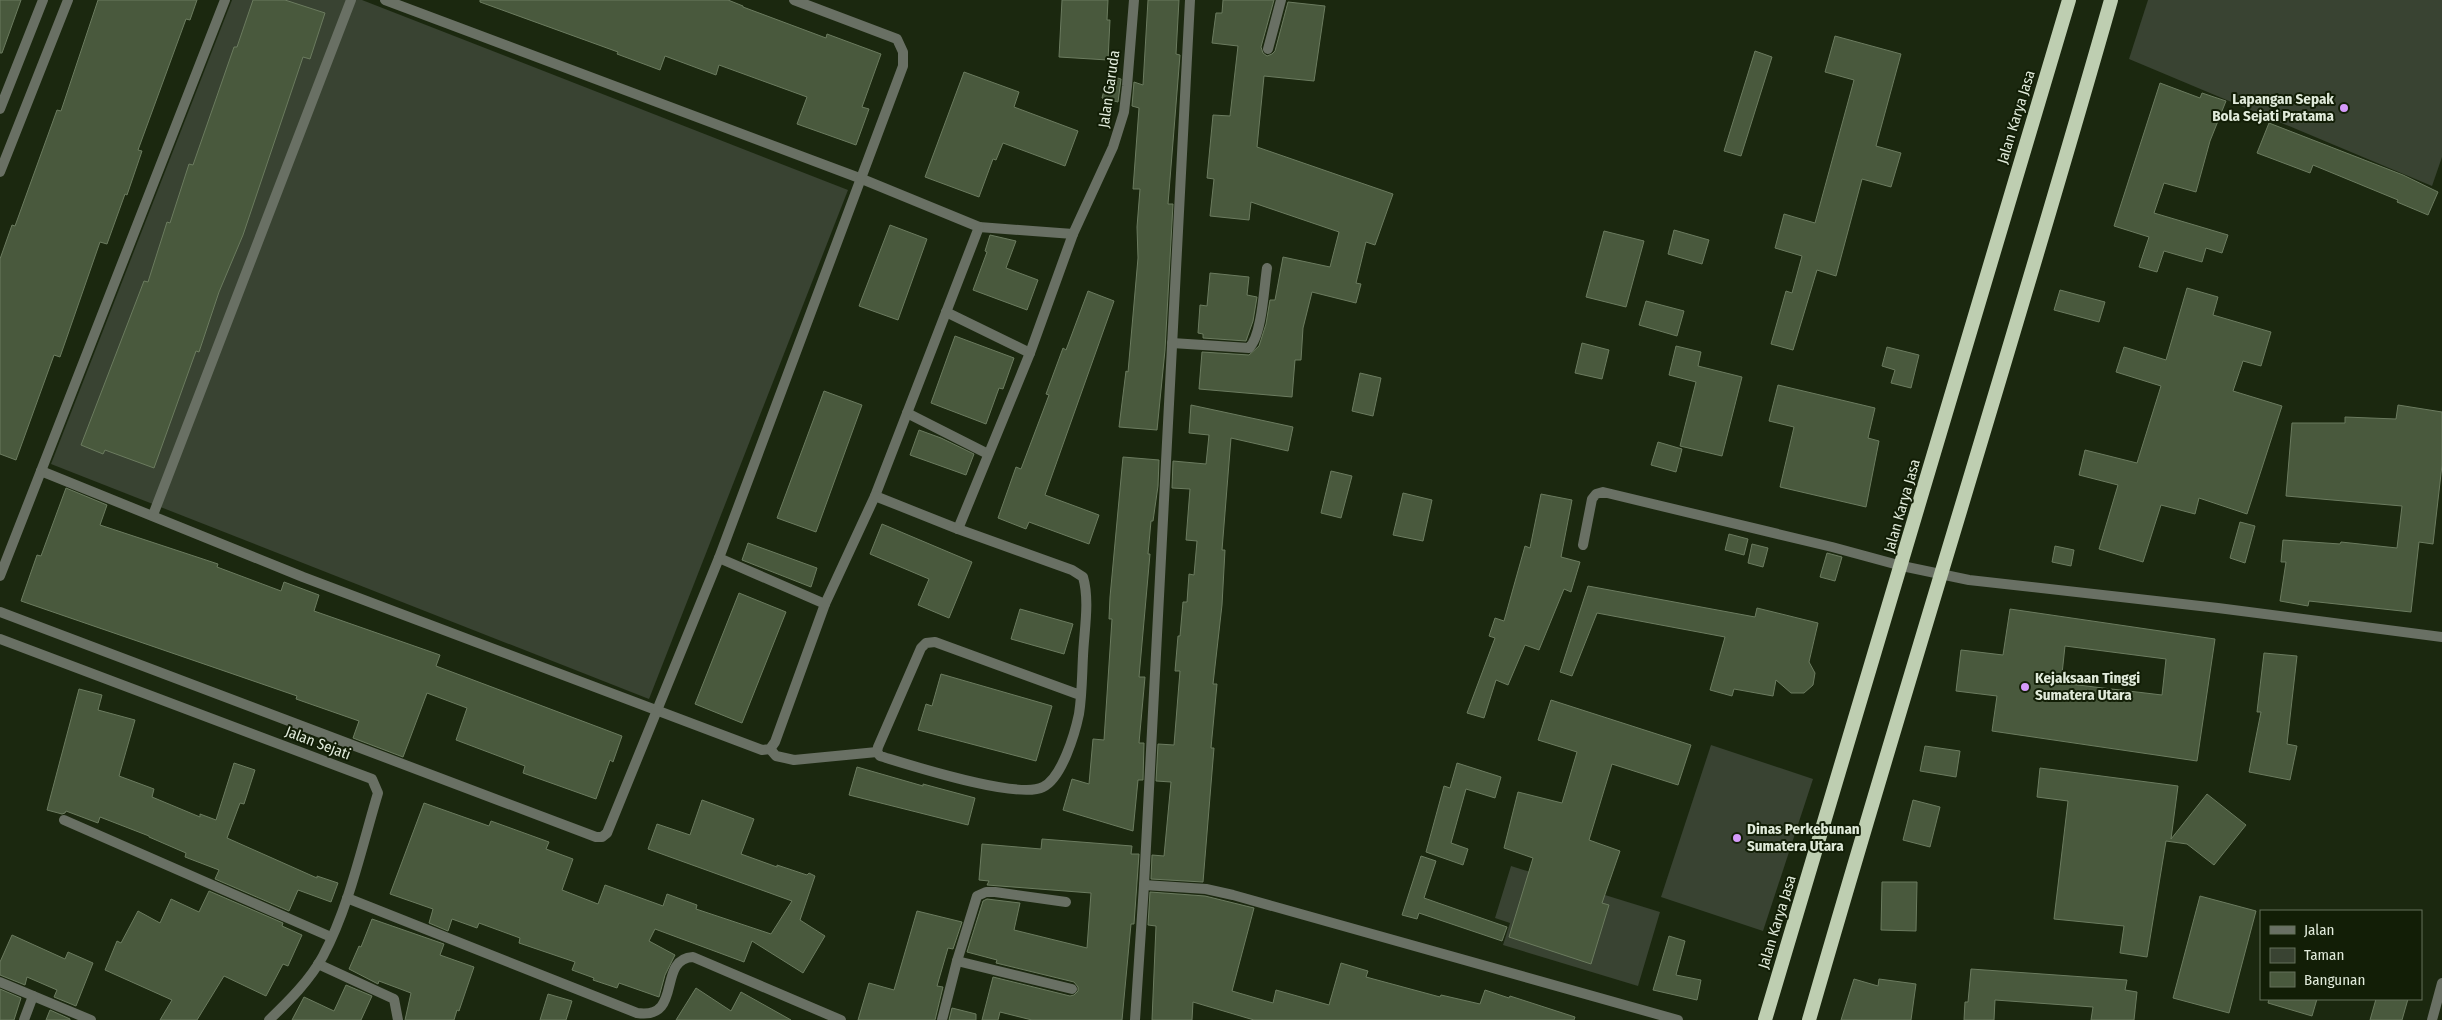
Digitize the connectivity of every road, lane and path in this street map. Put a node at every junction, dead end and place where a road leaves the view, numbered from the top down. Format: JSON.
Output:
{"nodes":[{"id":1,"x":43,"y":0,"type":"edge"},
{"id":2,"x":68,"y":0,"type":"edge"},
{"id":3,"x":225,"y":0,"type":"edge"},
{"id":4,"x":351,"y":0,"type":"edge"},
{"id":5,"x":385,"y":0,"type":"edge"},
{"id":6,"x":794,"y":0,"type":"edge"},
{"id":7,"x":1134,"y":0,"type":"edge"},
{"id":8,"x":1190,"y":0,"type":"edge"},
{"id":9,"x":1280,"y":0,"type":"edge"},
{"id":10,"x":2069,"y":0,"type":"edge"},
{"id":11,"x":2111,"y":0,"type":"edge"},
{"id":12,"x":1268,"y":49,"type":"dead end"},
{"id":13,"x":0,"y":109,"type":"edge"},
{"id":14,"x":0,"y":172,"type":"edge"},
{"id":15,"x":862,"y":179,"type":"junction"},
{"id":16,"x":979,"y":227,"type":"junction"},
{"id":17,"x":1073,"y":234,"type":"junction"},
{"id":18,"x":1266,"y":268,"type":"dead end"},
{"id":19,"x":946,"y":312,"type":"junction"},
{"id":20,"x":1172,"y":343,"type":"junction"},
{"id":21,"x":1030,"y":353,"type":"junction"},
{"id":22,"x":907,"y":413,"type":"junction"},
{"id":23,"x":988,"y":454,"type":"junction"},
{"id":24,"x":41,"y":470,"type":"junction"},
{"id":25,"x":875,"y":496,"type":"junction"},
{"id":26,"x":153,"y":515,"type":"junction"},
{"id":27,"x":958,"y":529,"type":"junction"},
{"id":28,"x":1583,"y":545,"type":"dead end"},
{"id":29,"x":719,"y":558,"type":"junction"},
{"id":30,"x":1902,"y":566,"type":"junction"},
{"id":31,"x":1941,"y":574,"type":"junction"},
{"id":32,"x":0,"y":576,"type":"edge"},
{"id":33,"x":825,"y":604,"type":"junction"},
{"id":34,"x":0,"y":612,"type":"edge"},
{"id":35,"x":2442,"y":637,"type":"edge"},
{"id":36,"x":0,"y":639,"type":"edge"},
{"id":37,"x":1080,"y":695,"type":"junction"},
{"id":38,"x":657,"y":711,"type":"junction"},
{"id":39,"x":770,"y":749,"type":"junction"},
{"id":40,"x":877,"y":752,"type":"junction"},
{"id":41,"x":64,"y":820,"type":"dead end"},
{"id":42,"x":1144,"y":885,"type":"junction"},
{"id":43,"x":347,"y":898,"type":"junction"},
{"id":44,"x":1066,"y":902,"type":"dead end"},
{"id":45,"x":331,"y":937,"type":"junction"},
{"id":46,"x":957,"y":961,"type":"junction"},
{"id":47,"x":318,"y":964,"type":"junction"},
{"id":48,"x":0,"y":982,"type":"edge"},
{"id":49,"x":2442,"y":983,"type":"edge"},
{"id":50,"x":1072,"y":990,"type":"dead end"},
{"id":51,"x":33,"y":996,"type":"junction"},
{"id":52,"x":24,"y":1020,"type":"edge"},
{"id":53,"x":91,"y":1020,"type":"edge"},
{"id":54,"x":269,"y":1020,"type":"edge"},
{"id":55,"x":398,"y":1020,"type":"edge"},
{"id":56,"x":841,"y":1020,"type":"edge"},
{"id":57,"x":942,"y":1020,"type":"edge"},
{"id":58,"x":1135,"y":1020,"type":"edge"},
{"id":59,"x":1678,"y":1020,"type":"edge"},
{"id":60,"x":1765,"y":1020,"type":"edge"},
{"id":61,"x":1809,"y":1020,"type":"edge"},
{"id":62,"x":2432,"y":1020,"type":"edge"}],
"edges":[{"from":1,"to":13,"type":"street"},
{"from":2,"to":14,"type":"street"},
{"from":3,"to":24,"type":"street"},
{"from":4,"to":26,"type":"street"},
{"from":5,"to":15,"type":"street"},
{"from":6,"to":15,"type":"street"},
{"from":7,"to":17,"type":"street","name":"Jalan Garuda"},
{"from":8,"to":20,"type":"street"},
{"from":9,"to":12,"type":"street"},
{"from":10,"to":30,"type":"highway","name":"Jalan Karya Jasa"},
{"from":11,"to":31,"type":"highway"},
{"from":15,"to":16,"type":"street"},
{"from":15,"to":29,"type":"street"},
{"from":16,"to":17,"type":"street"},
{"from":16,"to":19,"type":"street"},
{"from":17,"to":21,"type":"street","name":"Jalan Garuda"},
{"from":18,"to":20,"type":"street"},
{"from":19,"to":21,"type":"street"},
{"from":19,"to":22,"type":"street"},
{"from":20,"to":42,"type":"street"},
{"from":21,"to":23,"type":"street","name":"Jalan Garuda"},
{"from":22,"to":23,"type":"street"},
{"from":22,"to":25,"type":"street"},
{"from":23,"to":27,"type":"street","name":"Jalan Garuda"},
{"from":24,"to":26,"type":"street"},
{"from":24,"to":32,"type":"street"},
{"from":25,"to":27,"type":"street"},
{"from":25,"to":33,"type":"street"},
{"from":26,"to":38,"type":"street"},
{"from":27,"to":37,"type":"street"},
{"from":28,"to":30,"type":"street"},
{"from":29,"to":33,"type":"street"},
{"from":29,"to":38,"type":"street"},
{"from":30,"to":31,"type":"street"},
{"from":30,"to":60,"type":"highway","name":"Jalan Karya Jasa"},
{"from":31,"to":35,"type":"street"},
{"from":31,"to":61,"type":"highway"},
{"from":33,"to":39,"type":"street"},
{"from":34,"to":38,"type":"street"},
{"from":36,"to":43,"type":"street","name":"Jalan Sejati"},
{"from":37,"to":40,"type":"street"},
{"from":37,"to":40,"type":"street"},
{"from":38,"to":39,"type":"street"},
{"from":39,"to":40,"type":"street"},
{"from":41,"to":45,"type":"street"},
{"from":42,"to":58,"type":"street"},
{"from":42,"to":59,"type":"street"},
{"from":43,"to":45,"type":"street","name":"Jalan Sejati"},
{"from":43,"to":56,"type":"street"},
{"from":44,"to":46,"type":"street"},
{"from":45,"to":47,"type":"street","name":"Jalan Sejati"},
{"from":46,"to":50,"type":"street"},
{"from":46,"to":57,"type":"street"},
{"from":47,"to":54,"type":"street","name":"Jalan Sejati"},
{"from":47,"to":55,"type":"street"},
{"from":48,"to":51,"type":"street"},
{"from":49,"to":62,"type":"street"},
{"from":51,"to":52,"type":"street"},
{"from":51,"to":53,"type":"street"}]}
